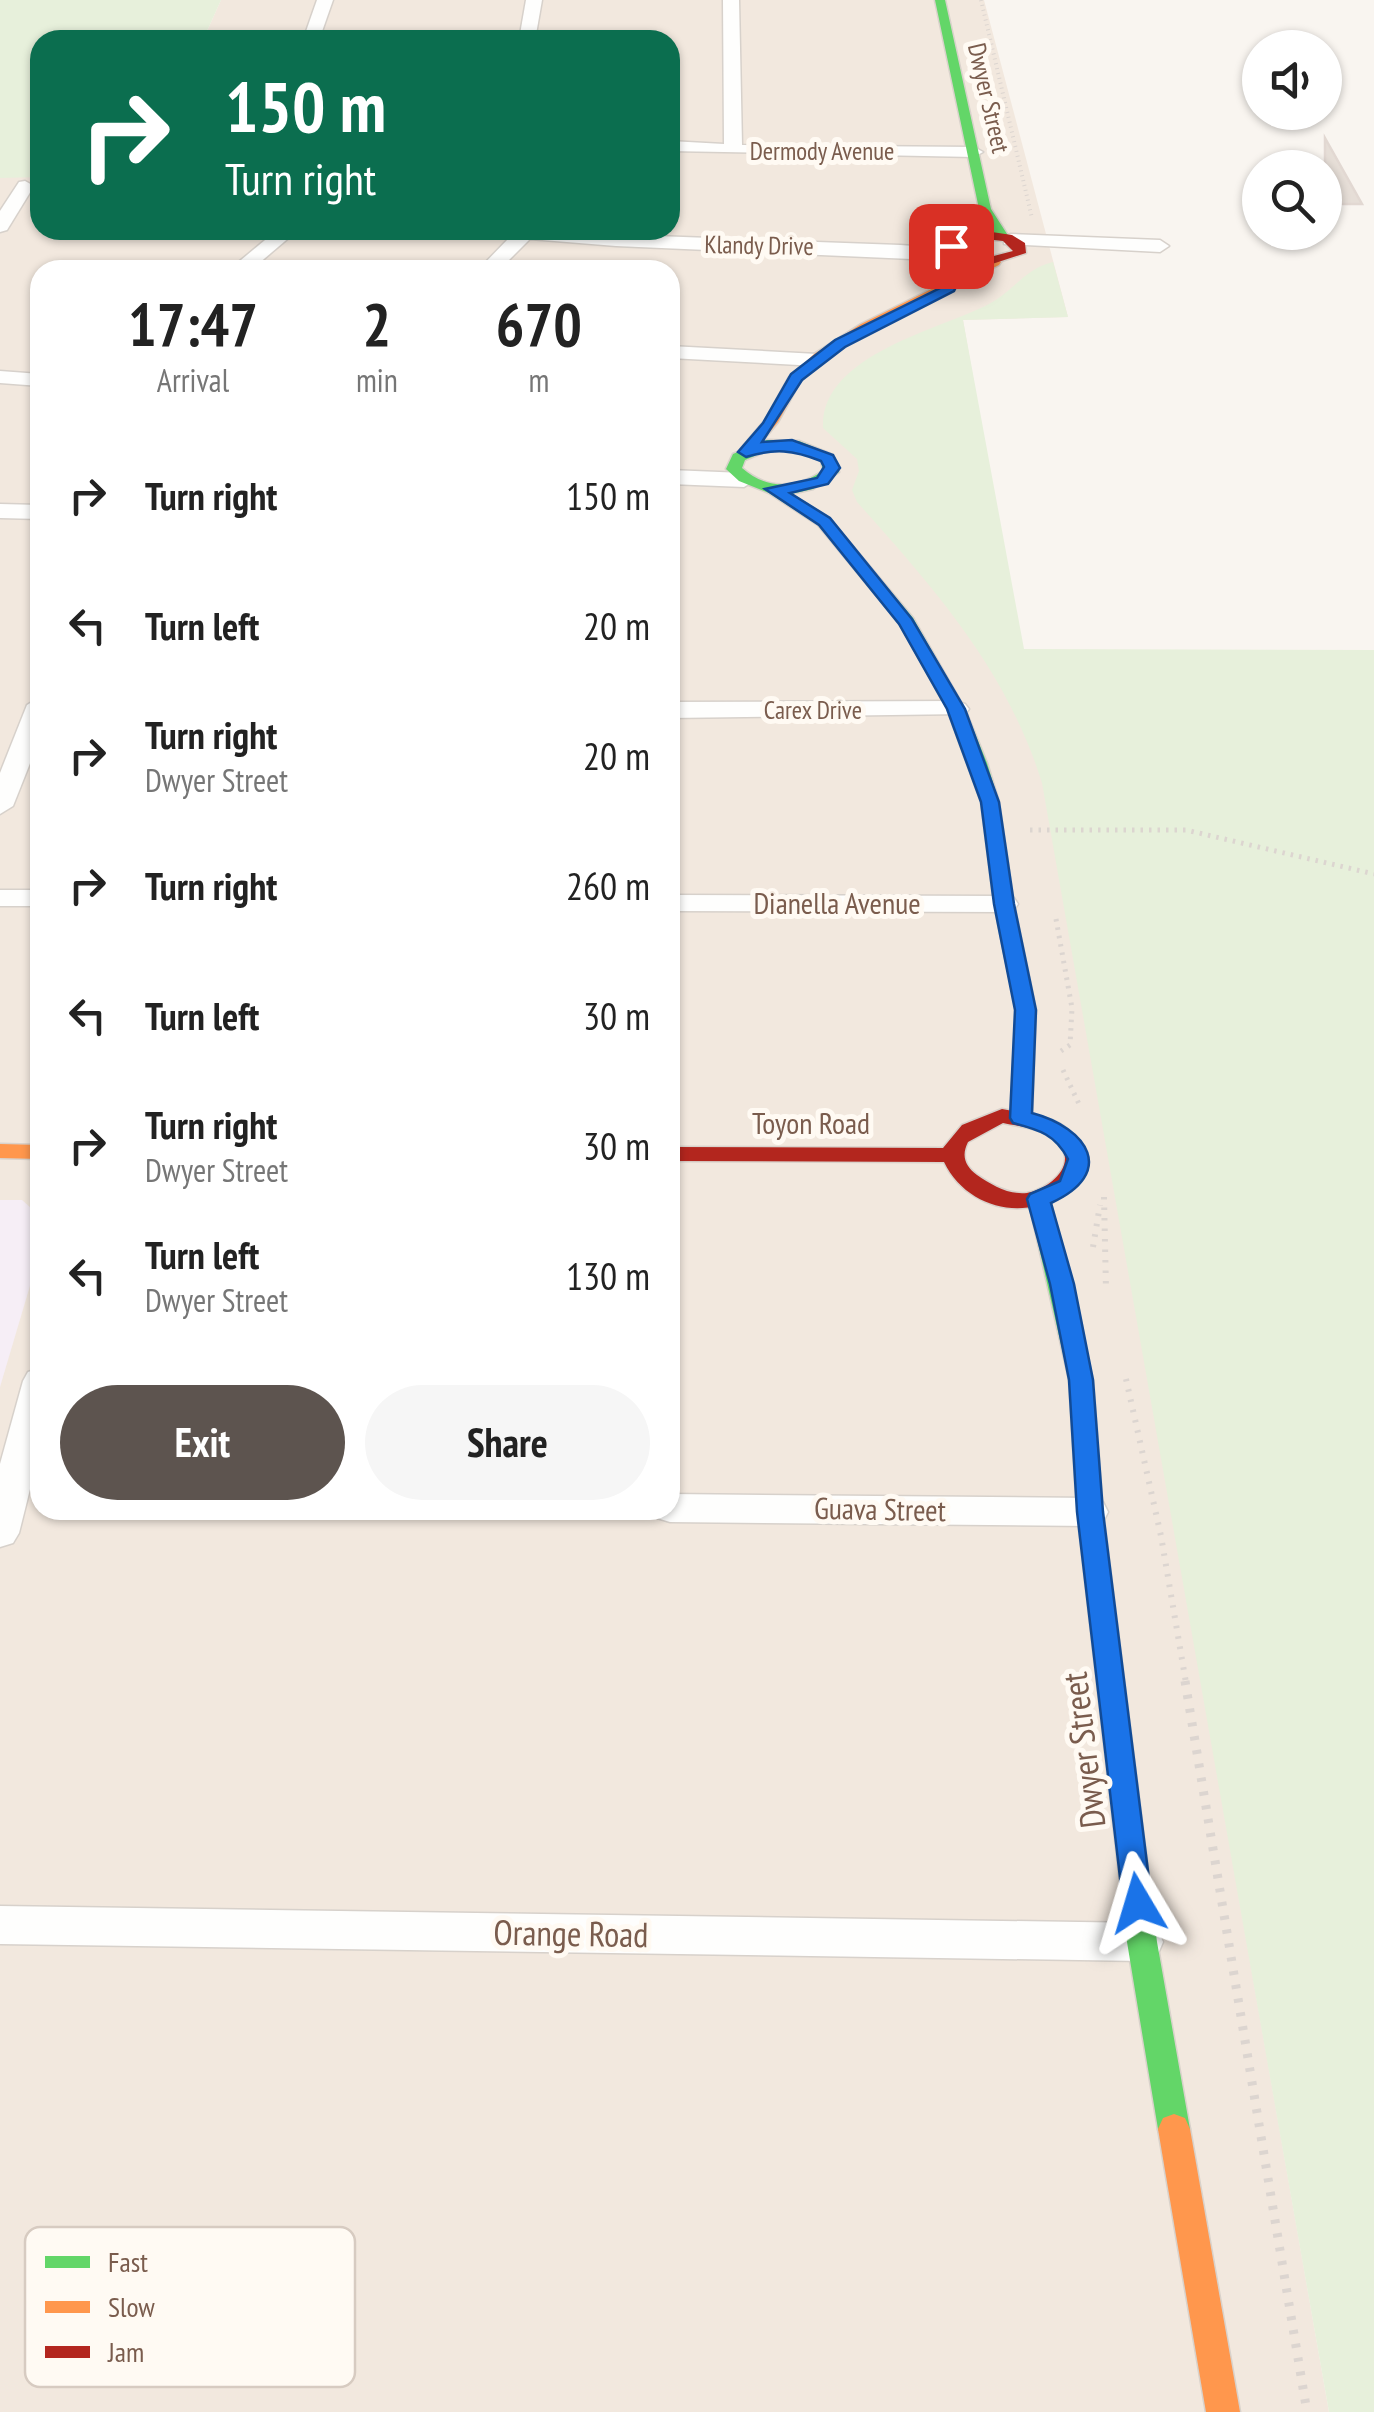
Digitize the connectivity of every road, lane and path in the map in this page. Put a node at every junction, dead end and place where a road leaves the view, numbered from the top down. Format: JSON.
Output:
{"nodes":[{"id":1,"x":325,"y":0,"type":"edge"},
{"id":2,"x":534,"y":0,"type":"edge"},
{"id":3,"x":731,"y":0,"type":"edge"},
{"id":4,"x":940,"y":0,"type":"edge"},
{"id":5,"x":980,"y":0,"type":"edge"},
{"id":6,"x":314,"y":30,"type":"edge"},
{"id":7,"x":529,"y":30,"type":"edge"},
{"id":8,"x":680,"y":147,"type":"edge"},
{"id":9,"x":733,"y":150,"type":"junction"},
{"id":10,"x":974,"y":152,"type":"junction"},
{"id":11,"x":30,"y":186,"type":"edge"},
{"id":12,"x":0,"y":187,"type":"edge"},
{"id":13,"x":30,"y":188,"type":"edge"},
{"id":14,"x":985,"y":209,"type":"junction"},
{"id":15,"x":0,"y":226,"type":"edge"},
{"id":16,"x":276,"y":240,"type":"edge"},
{"id":17,"x":517,"y":240,"type":"edge"},
{"id":18,"x":585,"y":240,"type":"edge"},
{"id":19,"x":1018,"y":243,"type":"junction"},
{"id":20,"x":1160,"y":246,"type":"dead end"},
{"id":21,"x":961,"y":247,"type":"junction"},
{"id":22,"x":252,"y":260,"type":"edge"},
{"id":23,"x":498,"y":260,"type":"edge"},
{"id":24,"x":994,"y":262,"type":"junction"},
{"id":25,"x":950,"y":288,"type":"junction"},
{"id":26,"x":680,"y":352,"type":"edge"},
{"id":27,"x":816,"y":360,"type":"junction"},
{"id":28,"x":0,"y":377,"type":"edge"},
{"id":29,"x":30,"y":379,"type":"edge"},
{"id":30,"x":783,"y":400,"type":"junction"},
{"id":31,"x":815,"y":450,"type":"junction"},
{"id":32,"x":742,"y":463,"type":"junction"},
{"id":33,"x":680,"y":473,"type":"edge"},
{"id":34,"x":822,"y":481,"type":"junction"},
{"id":35,"x":772,"y":489,"type":"junction"},
{"id":36,"x":0,"y":511,"type":"edge"},
{"id":37,"x":30,"y":512,"type":"edge"},
{"id":38,"x":824,"y":522,"type":"junction"},
{"id":39,"x":956,"y":709,"type":"junction"},
{"id":40,"x":680,"y":710,"type":"edge"},
{"id":41,"x":30,"y":731,"type":"edge"},
{"id":42,"x":0,"y":806,"type":"edge"},
{"id":43,"x":992,"y":830,"type":"junction"},
{"id":44,"x":1374,"y":874,"type":"edge"},
{"id":45,"x":0,"y":898,"type":"edge"},
{"id":46,"x":30,"y":898,"type":"edge"},
{"id":47,"x":680,"y":903,"type":"edge"},
{"id":48,"x":1004,"y":904,"type":"junction"},
{"id":49,"x":1056,"y":919,"type":"dead end"},
{"id":50,"x":1055,"y":1054,"type":"dead end"},
{"id":51,"x":1021,"y":1118,"type":"junction"},
{"id":52,"x":0,"y":1152,"type":"edge"},
{"id":53,"x":30,"y":1152,"type":"edge"},
{"id":54,"x":680,"y":1154,"type":"edge"},
{"id":55,"x":951,"y":1154,"type":"junction"},
{"id":56,"x":1104,"y":1179,"type":"dead end"},
{"id":57,"x":1038,"y":1199,"type":"junction"},
{"id":58,"x":1107,"y":1294,"type":"dead end"},
{"id":59,"x":1124,"y":1368,"type":"dead end"},
{"id":60,"x":30,"y":1436,"type":"edge"},
{"id":61,"x":680,"y":1508,"type":"edge"},
{"id":62,"x":16,"y":1512,"type":"edge"},
{"id":63,"x":1090,"y":1512,"type":"junction"},
{"id":64,"x":0,"y":1925,"type":"edge"},
{"id":65,"x":1142,"y":1942,"type":"junction"},
{"id":66,"x":1223,"y":2412,"type":"edge"},
{"id":67,"x":1307,"y":2412,"type":"edge"}],
"edges":[{"from":1,"to":6,"type":"street"},
{"from":2,"to":7,"type":"street"},
{"from":3,"to":9,"type":"street"},
{"from":4,"to":10,"type":"street","name":"Dwyer Street"},
{"from":5,"to":19,"type":"path"},
{"from":8,"to":9,"type":"street","name":"Dermody Avenue"},
{"from":9,"to":10,"type":"street","name":"Dermody Avenue"},
{"from":10,"to":14,"type":"street","name":"Dwyer Street"},
{"from":11,"to":12,"type":"street"},
{"from":13,"to":15,"type":"street"},
{"from":14,"to":19,"type":"street","name":"Dwyer Street"},
{"from":14,"to":21,"type":"street"},
{"from":16,"to":22,"type":"street"},
{"from":17,"to":23,"type":"street"},
{"from":18,"to":21,"type":"street","name":"Klandy Drive"},
{"from":19,"to":20,"type":"street"},
{"from":19,"to":21,"type":"street"},
{"from":19,"to":24,"type":"street"},
{"from":21,"to":24,"type":"street"},
{"from":21,"to":25,"type":"street"},
{"from":24,"to":25,"type":"street"},
{"from":25,"to":27,"type":"street"},
{"from":26,"to":27,"type":"street"},
{"from":27,"to":30,"type":"street"},
{"from":28,"to":29,"type":"street"},
{"from":30,"to":31,"type":"street"},
{"from":30,"to":32,"type":"street"},
{"from":31,"to":32,"type":"street"},
{"from":31,"to":34,"type":"street"},
{"from":32,"to":33,"type":"street"},
{"from":32,"to":35,"type":"street"},
{"from":34,"to":35,"type":"street"},
{"from":34,"to":38,"type":"street"},
{"from":35,"to":38,"type":"street"},
{"from":36,"to":37,"type":"street"},
{"from":38,"to":39,"type":"street"},
{"from":39,"to":40,"type":"street","name":"Carex Drive"},
{"from":39,"to":43,"type":"street"},
{"from":41,"to":42,"type":"street"},
{"from":43,"to":44,"type":"path"},
{"from":43,"to":48,"type":"street"},
{"from":45,"to":46,"type":"street"},
{"from":47,"to":48,"type":"street","name":"Dianella Avenue"},
{"from":48,"to":51,"type":"street"},
{"from":49,"to":50,"type":"path"},
{"from":51,"to":55,"type":"street"},
{"from":51,"to":57,"type":"street"},
{"from":52,"to":53,"type":"street"},
{"from":54,"to":55,"type":"street","name":"Toyon Road"},
{"from":55,"to":57,"type":"street"},
{"from":56,"to":58,"type":"path"},
{"from":57,"to":63,"type":"street","name":"Dwyer Street"},
{"from":59,"to":67,"type":"path"},
{"from":60,"to":62,"type":"street"},
{"from":61,"to":63,"type":"street","name":"Guava Street"},
{"from":63,"to":65,"type":"street","name":"Dwyer Street"},
{"from":64,"to":65,"type":"street","name":"Orange Road"},
{"from":65,"to":66,"type":"street","name":"Dwyer Street"}]}
